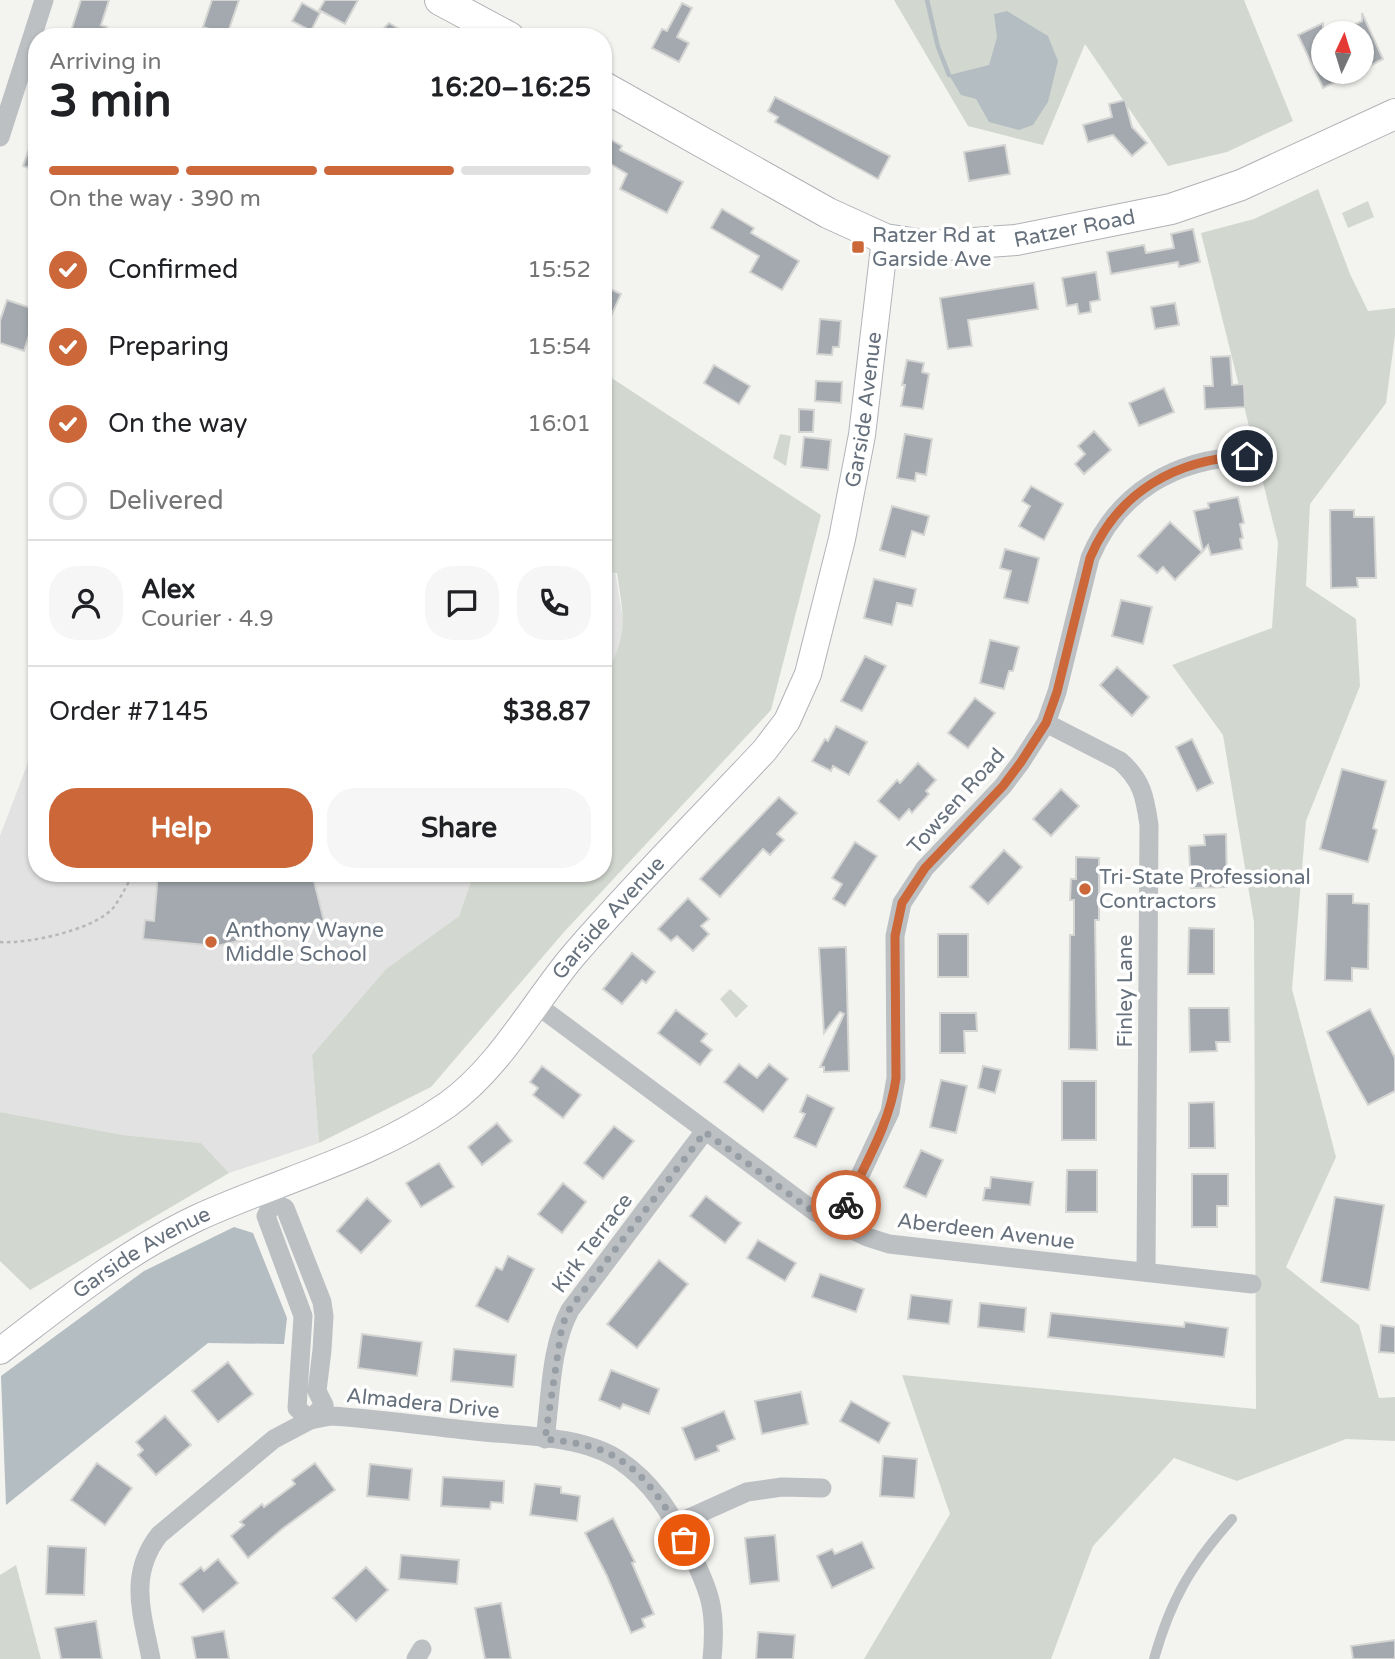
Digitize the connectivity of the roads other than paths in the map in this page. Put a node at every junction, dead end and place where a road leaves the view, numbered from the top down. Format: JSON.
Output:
{"nodes":[{"id":1,"x":44,"y":0,"type":"edge"},
{"id":2,"x":440,"y":0,"type":"edge"},
{"id":3,"x":35,"y":28,"type":"edge"},
{"id":4,"x":492,"y":28,"type":"edge"},
{"id":5,"x":28,"y":50,"type":"edge"},
{"id":6,"x":612,"y":92,"type":"edge"},
{"id":7,"x":1395,"y":114,"type":"edge"},
{"id":8,"x":0,"y":137,"type":"edge"},
{"id":9,"x":885,"y":239,"type":"junction"},
{"id":10,"x":1247,"y":456,"type":"dead end"},
{"id":11,"x":1046,"y":723,"type":"junction"},
{"id":12,"x":537,"y":1005,"type":"junction"},
{"id":13,"x":705,"y":1132,"type":"junction"},
{"id":14,"x":270,"y":1196,"type":"junction"},
{"id":15,"x":838,"y":1224,"type":"junction"},
{"id":16,"x":1146,"y":1272,"type":"junction"},
{"id":17,"x":1252,"y":1284,"type":"dead end"},
{"id":18,"x":0,"y":1351,"type":"edge"},
{"id":19,"x":310,"y":1420,"type":"junction"},
{"id":20,"x":545,"y":1439,"type":"junction"},
{"id":21,"x":822,"y":1488,"type":"dead end"},
{"id":22,"x":1232,"y":1518,"type":"dead end"},
{"id":23,"x":676,"y":1524,"type":"junction"},
{"id":24,"x":151,"y":1659,"type":"edge"},
{"id":25,"x":712,"y":1659,"type":"edge"},
{"id":26,"x":1154,"y":1659,"type":"edge"}],
"edges":[{"from":1,"to":3,"type":"street"},
{"from":2,"to":4,"type":"main road"},
{"from":5,"to":8,"type":"street"},
{"from":6,"to":9,"type":"main road","name":"Ratzer Road"},
{"from":7,"to":9,"type":"main road","name":"Ratzer Road"},
{"from":9,"to":12,"type":"street","name":"Garside Avenue"},
{"from":10,"to":11,"type":"street","name":"Towsen Road"},
{"from":11,"to":15,"type":"street","name":"Towsen Road"},
{"from":11,"to":16,"type":"street","name":"Finley Lane"},
{"from":12,"to":13,"type":"street","name":"Aberdeen Avenue"},
{"from":12,"to":14,"type":"street","name":"Garside Avenue"},
{"from":13,"to":15,"type":"street","name":"Aberdeen Avenue"},
{"from":13,"to":20,"type":"street","name":"Kirk Terrace"},
{"from":14,"to":18,"type":"street","name":"Garside Avenue"},
{"from":14,"to":19,"type":"street"},
{"from":15,"to":16,"type":"street","name":"Aberdeen Avenue"},
{"from":16,"to":17,"type":"street","name":"Aberdeen Avenue"},
{"from":19,"to":20,"type":"street","name":"Almadera Drive"},
{"from":19,"to":24,"type":"street","name":"Almadera Drive"},
{"from":20,"to":23,"type":"street","name":"Almadera Drive"},
{"from":21,"to":23,"type":"street"},
{"from":22,"to":26,"type":"lane"},
{"from":23,"to":25,"type":"street","name":"Almadera Drive"}]}
